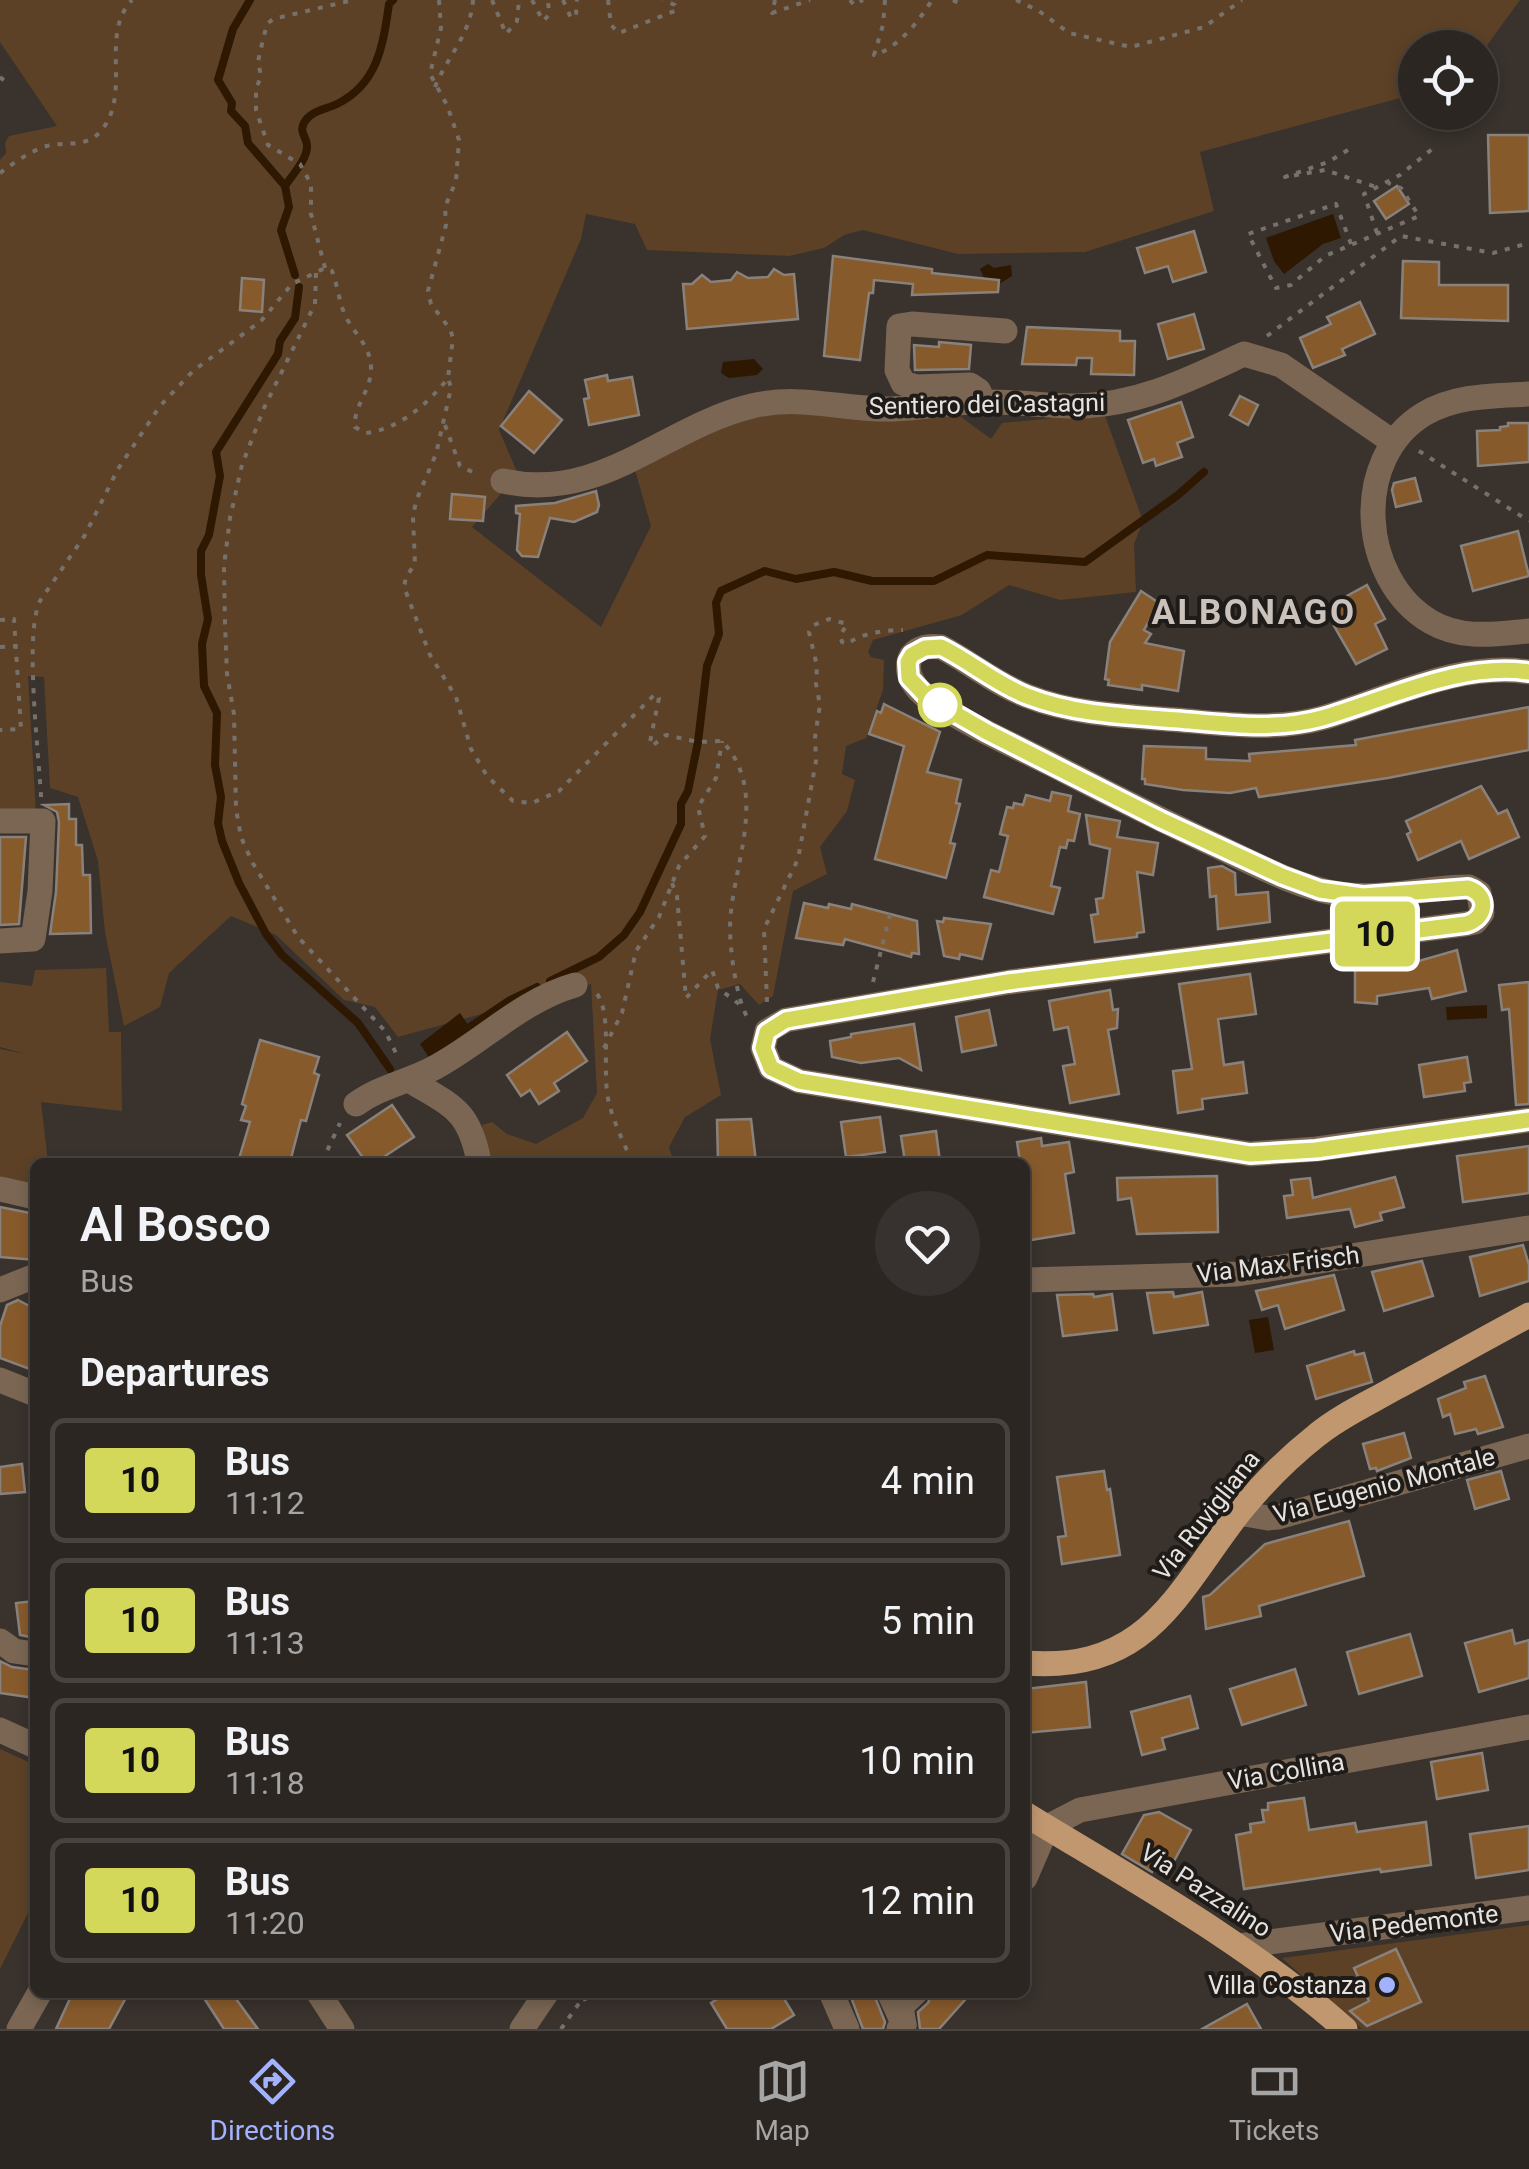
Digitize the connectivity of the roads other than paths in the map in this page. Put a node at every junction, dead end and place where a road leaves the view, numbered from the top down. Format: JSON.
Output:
{"nodes":[{"id":1,"x":1005,"y":331,"type":"dead end"},
{"id":2,"x":1529,"y":394,"type":"edge"},
{"id":3,"x":982,"y":401,"type":"junction"},
{"id":4,"x":1395,"y":440,"type":"junction"},
{"id":5,"x":503,"y":481,"type":"dead end"},
{"id":6,"x":1529,"y":631,"type":"edge"},
{"id":7,"x":1529,"y":672,"type":"edge"},
{"id":8,"x":0,"y":822,"type":"edge"},
{"id":9,"x":0,"y":941,"type":"edge"},
{"id":10,"x":575,"y":985,"type":"road end"},
{"id":11,"x":409,"y":1080,"type":"junction"},
{"id":12,"x":356,"y":1104,"type":"road end"},
{"id":13,"x":1529,"y":1120,"type":"edge"},
{"id":14,"x":478,"y":1158,"type":"edge"},
{"id":15,"x":0,"y":1189,"type":"edge"},
{"id":16,"x":30,"y":1196,"type":"edge"},
{"id":17,"x":1529,"y":1228,"type":"edge"},
{"id":18,"x":30,"y":1278,"type":"edge"},
{"id":19,"x":1030,"y":1280,"type":"edge"},
{"id":20,"x":0,"y":1290,"type":"edge"},
{"id":21,"x":1529,"y":1315,"type":"edge"},
{"id":22,"x":0,"y":1380,"type":"edge"},
{"id":23,"x":30,"y":1392,"type":"edge"},
{"id":24,"x":1529,"y":1446,"type":"edge"},
{"id":25,"x":1239,"y":1512,"type":"junction"},
{"id":26,"x":0,"y":1640,"type":"edge"},
{"id":27,"x":30,"y":1653,"type":"edge"},
{"id":28,"x":1030,"y":1663,"type":"edge"},
{"id":29,"x":1529,"y":1727,"type":"edge"},
{"id":30,"x":0,"y":1730,"type":"edge"},
{"id":31,"x":30,"y":1744,"type":"edge"},
{"id":32,"x":1036,"y":1820,"type":"edge"},
{"id":33,"x":1030,"y":1852,"type":"edge"},
{"id":34,"x":1529,"y":1908,"type":"edge"},
{"id":35,"x":1240,"y":1946,"type":"junction"},
{"id":36,"x":37,"y":1998,"type":"edge"},
{"id":37,"x":322,"y":1998,"type":"edge"},
{"id":38,"x":543,"y":1998,"type":"edge"},
{"id":39,"x":833,"y":1998,"type":"edge"},
{"id":40,"x":891,"y":1998,"type":"edge"},
{"id":41,"x":910,"y":1998,"type":"edge"},
{"id":42,"x":902,"y":2027,"type":"edge"},
{"id":43,"x":19,"y":2029,"type":"edge"},
{"id":44,"x":342,"y":2029,"type":"edge"},
{"id":45,"x":522,"y":2029,"type":"edge"},
{"id":46,"x":847,"y":2029,"type":"edge"},
{"id":47,"x":1346,"y":2029,"type":"edge"}],
"edges":[{"from":1,"to":3,"type":"street"},
{"from":2,"to":4,"type":"street"},
{"from":3,"to":4,"type":"street","name":"Sentiero dei Castagni"},
{"from":3,"to":5,"type":"street","name":"Sentiero dei Castagni"},
{"from":4,"to":6,"type":"street"},
{"from":7,"to":13,"type":"street"},
{"from":8,"to":9,"type":"street"},
{"from":10,"to":11,"type":"street"},
{"from":11,"to":12,"type":"street"},
{"from":11,"to":14,"type":"street"},
{"from":15,"to":16,"type":"street"},
{"from":17,"to":19,"type":"street","name":"Via Max Frisch"},
{"from":18,"to":20,"type":"street"},
{"from":21,"to":25,"type":"main road","name":"Via Ruvigliana"},
{"from":22,"to":23,"type":"street"},
{"from":24,"to":25,"type":"street","name":"Via Eugenio Montale"},
{"from":25,"to":28,"type":"main road","name":"Via Ruvigliana"},
{"from":26,"to":27,"type":"street"},
{"from":29,"to":32,"type":"street","name":"Via Collina"},
{"from":30,"to":31,"type":"street"},
{"from":32,"to":33,"type":"street"},
{"from":32,"to":35,"type":"main road","name":"Via Pazzalino"},
{"from":34,"to":35,"type":"street","name":"Via Pedemonte"},
{"from":35,"to":47,"type":"main road","name":"Via Pazzalino"},
{"from":36,"to":43,"type":"street"},
{"from":37,"to":44,"type":"street"},
{"from":38,"to":45,"type":"street"},
{"from":39,"to":46,"type":"street"},
{"from":40,"to":42,"type":"street"},
{"from":41,"to":42,"type":"street"}]}
